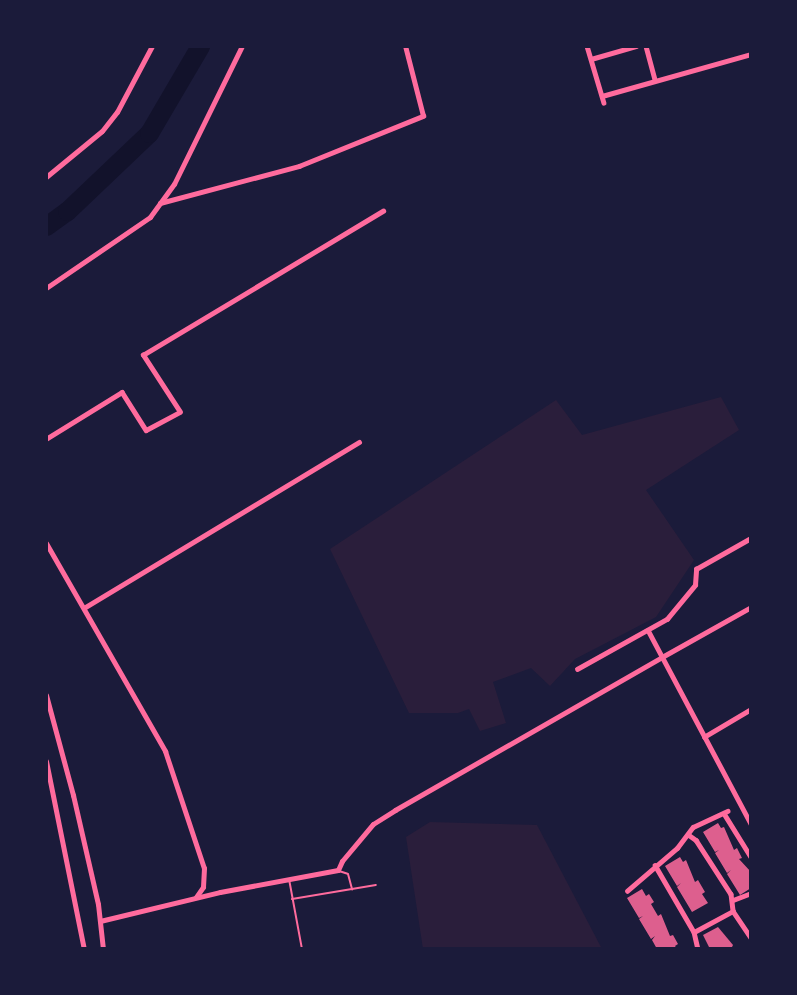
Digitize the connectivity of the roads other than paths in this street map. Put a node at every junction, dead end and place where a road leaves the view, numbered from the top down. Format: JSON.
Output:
{"nodes":[{"id":1,"x":152,"y":46,"type":"edge"},
{"id":2,"x":242,"y":46,"type":"edge"},
{"id":3,"x":405,"y":46,"type":"edge"},
{"id":4,"x":587,"y":46,"type":"edge"},
{"id":5,"x":636,"y":46,"type":"edge"},
{"id":6,"x":646,"y":46,"type":"edge"},
{"id":7,"x":751,"y":54,"type":"edge"},
{"id":8,"x":591,"y":59,"type":"junction"},
{"id":9,"x":655,"y":80,"type":"junction"},
{"id":10,"x":602,"y":96,"type":"junction"},
{"id":11,"x":604,"y":103,"type":"dead end"},
{"id":12,"x":46,"y":177,"type":"edge"},
{"id":13,"x":160,"y":203,"type":"junction"},
{"id":14,"x":383,"y":211,"type":"dead end"},
{"id":15,"x":46,"y":288,"type":"edge"},
{"id":16,"x":46,"y":439,"type":"edge"},
{"id":17,"x":360,"y":442,"type":"dead end"},
{"id":18,"x":751,"y":538,"type":"edge"},
{"id":19,"x":46,"y":543,"type":"edge"},
{"id":20,"x":751,"y":607,"type":"edge"},
{"id":21,"x":84,"y":608,"type":"junction"},
{"id":22,"x":648,"y":630,"type":"junction"},
{"id":23,"x":662,"y":657,"type":"junction"},
{"id":24,"x":577,"y":669,"type":"dead end"},
{"id":25,"x":46,"y":695,"type":"edge"},
{"id":26,"x":751,"y":709,"type":"edge"},
{"id":27,"x":704,"y":737,"type":"junction"},
{"id":28,"x":46,"y":761,"type":"edge"},
{"id":29,"x":751,"y":824,"type":"edge"},
{"id":30,"x":689,"y":835,"type":"junction"},
{"id":31,"x":751,"y":858,"type":"edge"},
{"id":32,"x":655,"y":865,"type":"junction"},
{"id":33,"x":338,"y":870,"type":"junction"},
{"id":34,"x":289,"y":879,"type":"junction"},
{"id":35,"x":376,"y":885,"type":"dead end"},
{"id":36,"x":352,"y":889,"type":"junction"},
{"id":37,"x":627,"y":891,"type":"dead end"},
{"id":38,"x":751,"y":893,"type":"edge"},
{"id":39,"x":196,"y":898,"type":"junction"},
{"id":40,"x":292,"y":900,"type":"junction"},
{"id":41,"x":733,"y":900,"type":"junction"},
{"id":42,"x":734,"y":911,"type":"junction"},
{"id":43,"x":100,"y":921,"type":"junction"},
{"id":44,"x":694,"y":932,"type":"junction"},
{"id":45,"x":751,"y":938,"type":"edge"},
{"id":46,"x":84,"y":949,"type":"edge"},
{"id":47,"x":104,"y":949,"type":"edge"},
{"id":48,"x":302,"y":949,"type":"edge"},
{"id":49,"x":697,"y":949,"type":"edge"}],
"edges":[{"from":1,"to":12,"type":"street"},
{"from":2,"to":13,"type":"street"},
{"from":3,"to":13,"type":"street"},
{"from":4,"to":8,"type":"street"},
{"from":5,"to":8,"type":"street"},
{"from":6,"to":9,"type":"street"},
{"from":7,"to":9,"type":"street"},
{"from":8,"to":10,"type":"street"},
{"from":9,"to":10,"type":"street"},
{"from":10,"to":11,"type":"street"},
{"from":13,"to":15,"type":"street"},
{"from":14,"to":16,"type":"street"},
{"from":17,"to":21,"type":"street"},
{"from":18,"to":22,"type":"street"},
{"from":19,"to":21,"type":"street"},
{"from":20,"to":23,"type":"street"},
{"from":21,"to":39,"type":"street"},
{"from":22,"to":23,"type":"street"},
{"from":22,"to":24,"type":"street"},
{"from":23,"to":27,"type":"street"},
{"from":23,"to":33,"type":"street"},
{"from":25,"to":43,"type":"street"},
{"from":26,"to":27,"type":"street"},
{"from":27,"to":29,"type":"street"},
{"from":28,"to":46,"type":"street"},
{"from":30,"to":31,"type":"street"},
{"from":30,"to":32,"type":"street"},
{"from":30,"to":41,"type":"street"},
{"from":32,"to":37,"type":"street"},
{"from":32,"to":44,"type":"street"},
{"from":33,"to":34,"type":"street"},
{"from":33,"to":36,"type":"lane"},
{"from":34,"to":39,"type":"street"},
{"from":34,"to":40,"type":"lane"},
{"from":35,"to":36,"type":"lane"},
{"from":36,"to":40,"type":"lane"},
{"from":38,"to":41,"type":"street"},
{"from":39,"to":43,"type":"street"},
{"from":40,"to":48,"type":"lane"},
{"from":41,"to":42,"type":"street"},
{"from":42,"to":44,"type":"street"},
{"from":42,"to":45,"type":"street"},
{"from":43,"to":47,"type":"street"},
{"from":44,"to":49,"type":"street"}]}
